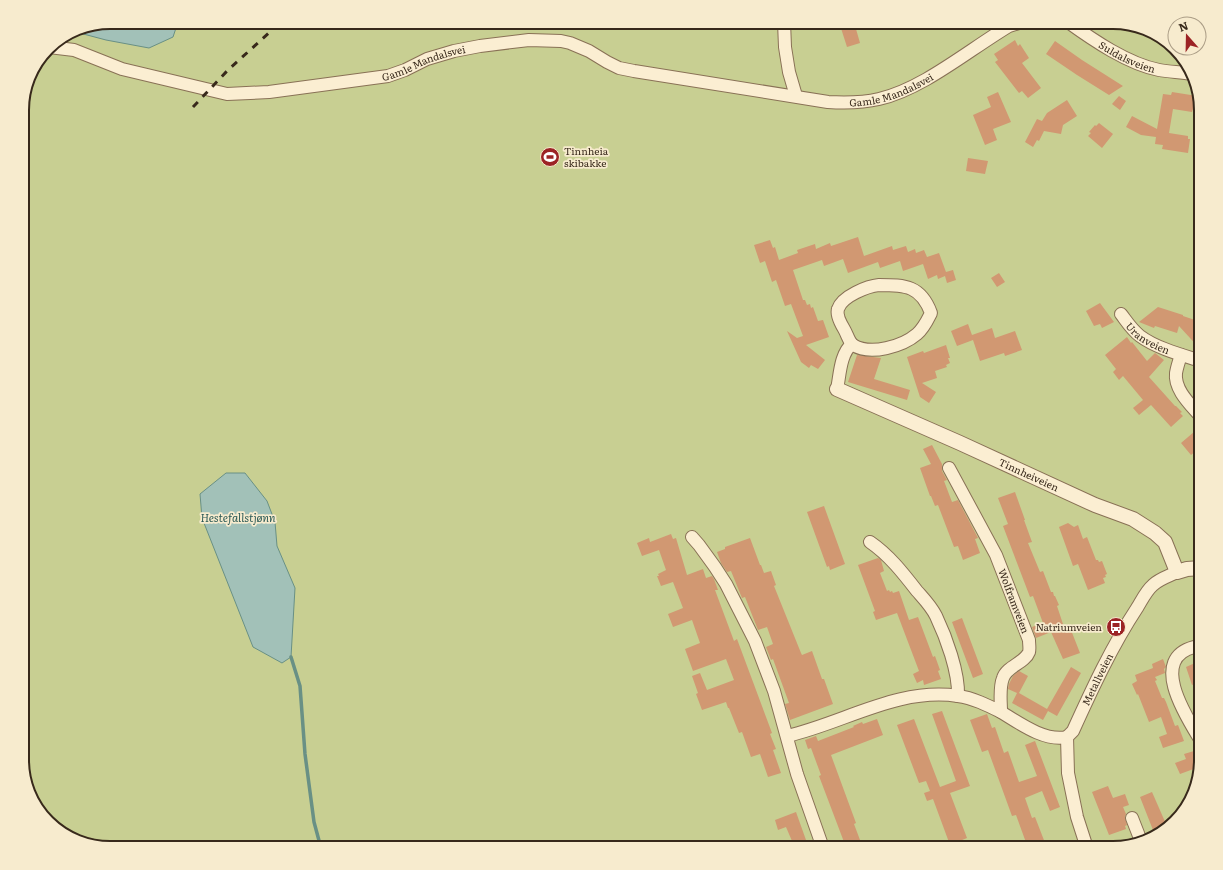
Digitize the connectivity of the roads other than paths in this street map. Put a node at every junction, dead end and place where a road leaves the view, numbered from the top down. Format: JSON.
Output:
{"nodes":[{"id":1,"x":784,"y":29,"type":"edge"},
{"id":2,"x":1004,"y":29,"type":"edge"},
{"id":3,"x":1078,"y":29,"type":"edge"},
{"id":4,"x":58,"y":48,"type":"edge"},
{"id":5,"x":1185,"y":73,"type":"edge"},
{"id":6,"x":796,"y":96,"type":"junction"},
{"id":7,"x":1121,"y":314,"type":"dead end"},
{"id":8,"x":852,"y":344,"type":"junction"},
{"id":9,"x":1181,"y":355,"type":"junction"},
{"id":10,"x":1194,"y":359,"type":"edge"},
{"id":11,"x":837,"y":389,"type":"joint"},
{"id":12,"x":1194,"y":408,"type":"edge"},
{"id":13,"x":949,"y":468,"type":"dead end"},
{"id":14,"x":692,"y":537,"type":"dead end"},
{"id":15,"x":870,"y":542,"type":"dead end"},
{"id":16,"x":1194,"y":568,"type":"edge"},
{"id":17,"x":1177,"y":572,"type":"junction"},
{"id":18,"x":1194,"y":647,"type":"dead end"},
{"id":19,"x":958,"y":696,"type":"junction"},
{"id":20,"x":1001,"y":712,"type":"junction"},
{"id":21,"x":1194,"y":730,"type":"edge"},
{"id":22,"x":787,"y":736,"type":"junction"},
{"id":23,"x":1067,"y":737,"type":"junction"},
{"id":24,"x":1132,"y":818,"type":"dead end"},
{"id":25,"x":1139,"y":837,"type":"edge"},
{"id":26,"x":821,"y":841,"type":"edge"},
{"id":27,"x":1085,"y":841,"type":"edge"}],
"edges":[{"from":1,"to":6,"type":"street"},
{"from":2,"to":6,"type":"street","name":"Gamle Mandalsvei"},
{"from":3,"to":5,"type":"street","name":"Suldalsveien"},
{"from":4,"to":6,"type":"street","name":"Gamle Mandalsvei"},
{"from":7,"to":9,"type":"street","name":"Uranveien"},
{"from":8,"to":8,"type":"street"},
{"from":8,"to":11,"type":"street"},
{"from":9,"to":10,"type":"street","name":"Uranveien"},
{"from":9,"to":12,"type":"street","name":"Uranveien"},
{"from":11,"to":17,"type":"street","name":"Tinnheiveien"},
{"from":13,"to":20,"type":"street","name":"Wolframveien"},
{"from":14,"to":22,"type":"street"},
{"from":15,"to":19,"type":"street"},
{"from":16,"to":17,"type":"street"},
{"from":17,"to":23,"type":"street","name":"Metallveien"},
{"from":18,"to":21,"type":"street"},
{"from":19,"to":20,"type":"street"},
{"from":19,"to":22,"type":"street"},
{"from":20,"to":23,"type":"street"},
{"from":22,"to":26,"type":"street"},
{"from":23,"to":27,"type":"street"},
{"from":24,"to":25,"type":"street"}]}
